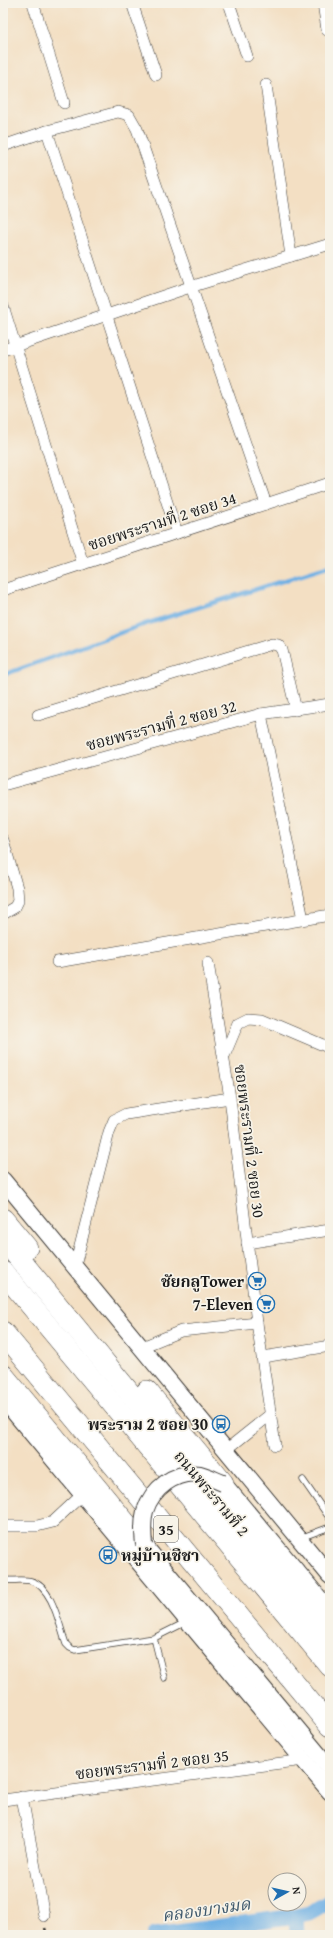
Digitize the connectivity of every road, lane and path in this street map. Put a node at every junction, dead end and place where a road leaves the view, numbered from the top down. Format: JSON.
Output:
{"nodes":[{"id":1,"x":33,"y":3,"type":"edge"},
{"id":2,"x":132,"y":3,"type":"edge"},
{"id":3,"x":229,"y":3,"type":"edge"},
{"id":4,"x":323,"y":3,"type":"edge"},
{"id":5,"x":327,"y":30,"type":"dead end"},
{"id":6,"x":247,"y":56,"type":"dead end"},
{"id":7,"x":156,"y":75,"type":"dead end"},
{"id":8,"x":266,"y":85,"type":"dead end"},
{"id":9,"x":64,"y":103,"type":"dead end"},
{"id":10,"x":47,"y":131,"type":"junction"},
{"id":11,"x":3,"y":146,"type":"edge"},
{"id":12,"x":327,"y":245,"type":"dead end"},
{"id":13,"x":291,"y":256,"type":"junction"},
{"id":14,"x":190,"y":287,"type":"junction"},
{"id":15,"x":3,"y":306,"type":"edge"},
{"id":16,"x":106,"y":316,"type":"junction"},
{"id":17,"x":16,"y":345,"type":"junction"},
{"id":18,"x":3,"y":350,"type":"edge"},
{"id":19,"x":330,"y":483,"type":"edge"},
{"id":20,"x":266,"y":504,"type":"junction"},
{"id":21,"x":178,"y":533,"type":"junction"},
{"id":22,"x":83,"y":564,"type":"junction"},
{"id":23,"x":3,"y":590,"type":"edge"},
{"id":24,"x":330,"y":704,"type":"edge"},
{"id":25,"x":296,"y":710,"type":"junction"},
{"id":26,"x":261,"y":714,"type":"junction"},
{"id":27,"x":38,"y":715,"type":"dead end"},
{"id":28,"x":3,"y":785,"type":"edge"},
{"id":29,"x":3,"y":840,"type":"edge"},
{"id":30,"x":3,"y":914,"type":"edge"},
{"id":31,"x":330,"y":915,"type":"edge"},
{"id":32,"x":302,"y":919,"type":"junction"},
{"id":33,"x":57,"y":962,"type":"dead end"},
{"id":34,"x":208,"y":963,"type":"dead end"},
{"id":35,"x":330,"y":1048,"type":"edge"},
{"id":36,"x":224,"y":1057,"type":"junction"},
{"id":37,"x":230,"y":1098,"type":"junction"},
{"id":38,"x":3,"y":1180,"type":"edge"},
{"id":39,"x":3,"y":1219,"type":"edge"},
{"id":40,"x":330,"y":1230,"type":"edge"},
{"id":41,"x":3,"y":1239,"type":"edge"},
{"id":42,"x":247,"y":1243,"type":"junction"},
{"id":43,"x":75,"y":1266,"type":"junction"},
{"id":44,"x":3,"y":1272,"type":"edge"},
{"id":45,"x":3,"y":1319,"type":"edge"},
{"id":46,"x":257,"y":1323,"type":"junction"},
{"id":47,"x":3,"y":1332,"type":"edge"},
{"id":48,"x":330,"y":1346,"type":"edge"},
{"id":49,"x":142,"y":1348,"type":"junction"},
{"id":50,"x":263,"y":1357,"type":"junction"},
{"id":51,"x":3,"y":1375,"type":"edge"},
{"id":52,"x":3,"y":1399,"type":"edge"},
{"id":53,"x":271,"y":1414,"type":"junction"},
{"id":54,"x":275,"y":1445,"type":"dead end"},
{"id":55,"x":226,"y":1450,"type":"junction"},
{"id":56,"x":303,"y":1480,"type":"dead end"},
{"id":57,"x":223,"y":1483,"type":"junction"},
{"id":58,"x":83,"y":1494,"type":"junction"},
{"id":59,"x":330,"y":1519,"type":"edge"},
{"id":60,"x":3,"y":1526,"type":"edge"},
{"id":61,"x":330,"y":1527,"type":"edge"},
{"id":62,"x":299,"y":1539,"type":"junction"},
{"id":63,"x":144,"y":1546,"type":"junction"},
{"id":64,"x":329,"y":1573,"type":"edge"},
{"id":65,"x":3,"y":1580,"type":"edge"},
{"id":66,"x":330,"y":1611,"type":"edge"},
{"id":67,"x":188,"y":1621,"type":"junction"},
{"id":68,"x":330,"y":1636,"type":"edge"},
{"id":69,"x":154,"y":1638,"type":"junction"},
{"id":70,"x":330,"y":1666,"type":"edge"},
{"id":71,"x":164,"y":1678,"type":"dead end"},
{"id":72,"x":330,"y":1713,"type":"edge"},
{"id":73,"x":330,"y":1726,"type":"edge"},
{"id":74,"x":304,"y":1760,"type":"junction"},
{"id":75,"x":330,"y":1768,"type":"edge"},
{"id":76,"x":330,"y":1792,"type":"edge"},
{"id":77,"x":22,"y":1797,"type":"junction"},
{"id":78,"x":3,"y":1800,"type":"edge"},
{"id":79,"x":44,"y":1916,"type":"dead end"}],
"edges":[{"from":1,"to":9,"type":"street"},
{"from":2,"to":7,"type":"street"},
{"from":3,"to":6,"type":"street"},
{"from":4,"to":5,"type":"street"},
{"from":8,"to":13,"type":"street"},
{"from":10,"to":11,"type":"street"},
{"from":10,"to":14,"type":"street"},
{"from":10,"to":16,"type":"street"},
{"from":12,"to":13,"type":"street"},
{"from":13,"to":14,"type":"street"},
{"from":14,"to":16,"type":"street"},
{"from":14,"to":20,"type":"street"},
{"from":15,"to":17,"type":"street"},
{"from":16,"to":17,"type":"street"},
{"from":16,"to":21,"type":"street"},
{"from":17,"to":18,"type":"street"},
{"from":17,"to":22,"type":"street"},
{"from":19,"to":20,"type":"street","name":"ซอยพระรามที่ 2 ซอย 34"},
{"from":20,"to":21,"type":"street","name":"ซอยพระรามที่ 2 ซอย 34"},
{"from":21,"to":22,"type":"street","name":"ซอยพระรามที่ 2 ซอย 34"},
{"from":22,"to":23,"type":"street","name":"ซอยพระรามที่ 2 ซอย 34"},
{"from":24,"to":25,"type":"street","name":"ซอยพระรามที่ 2 ซอย 32"},
{"from":25,"to":26,"type":"street","name":"ซอยพระรามที่ 2 ซอย 32"},
{"from":25,"to":27,"type":"street"},
{"from":26,"to":28,"type":"street","name":"ซอยพระรามที่ 2 ซอย 32"},
{"from":26,"to":32,"type":"street"},
{"from":29,"to":30,"type":"street"},
{"from":31,"to":32,"type":"street"},
{"from":32,"to":33,"type":"street"},
{"from":34,"to":36,"type":"street","name":"ซอยพระรามที่ 2 ซอย 30"},
{"from":35,"to":36,"type":"street"},
{"from":36,"to":37,"type":"street","name":"ซอยพระรามที่ 2 ซอย 30"},
{"from":37,"to":42,"type":"street","name":"ซอยพระรามที่ 2 ซอย 30"},
{"from":37,"to":43,"type":"street"},
{"from":38,"to":43,"type":"main road"},
{"from":39,"to":57,"type":"highway"},
{"from":40,"to":42,"type":"street"},
{"from":41,"to":68,"type":"highway","name":"ถนนพระรามที่ 2"},
{"from":42,"to":46,"type":"street","name":"ซอยพระรามที่ 2 ซอย 30"},
{"from":43,"to":49,"type":"main road"},
{"from":44,"to":70,"type":"highway"},
{"from":45,"to":72,"type":"highway"},
{"from":46,"to":49,"type":"street"},
{"from":46,"to":50,"type":"street","name":"ซอยพระรามที่ 2 ซอย 30"},
{"from":47,"to":73,"type":"highway","number":"35"},
{"from":48,"to":50,"type":"street"},
{"from":49,"to":55,"type":"main road"},
{"from":50,"to":53,"type":"street","name":"ซอยพระรามที่ 2 ซอย 30"},
{"from":51,"to":63,"type":"highway"},
{"from":52,"to":58,"type":"main road"},
{"from":53,"to":54,"type":"street","name":"ซอยพระรามที่ 2 ซอย 30"},
{"from":53,"to":55,"type":"street"},
{"from":55,"to":62,"type":"main road"},
{"from":56,"to":59,"type":"lane"},
{"from":57,"to":63,"type":"main road","bridge":true},
{"from":57,"to":66,"type":"main road"},
{"from":58,"to":60,"type":"street"},
{"from":58,"to":67,"type":"main road"},
{"from":61,"to":62,"type":"lane"},
{"from":62,"to":64,"type":"main road"},
{"from":63,"to":75,"type":"main road"},
{"from":65,"to":69,"type":"lane"},
{"from":67,"to":69,"type":"lane"},
{"from":67,"to":74,"type":"main road"},
{"from":69,"to":71,"type":"lane"},
{"from":74,"to":76,"type":"main road"},
{"from":74,"to":77,"type":"street","name":"ซอยพระรามที่ 2 ซอย 35"},
{"from":77,"to":78,"type":"street","name":"ซอยพระรามที่ 2 ซอย 35"},
{"from":77,"to":79,"type":"street"}]}
